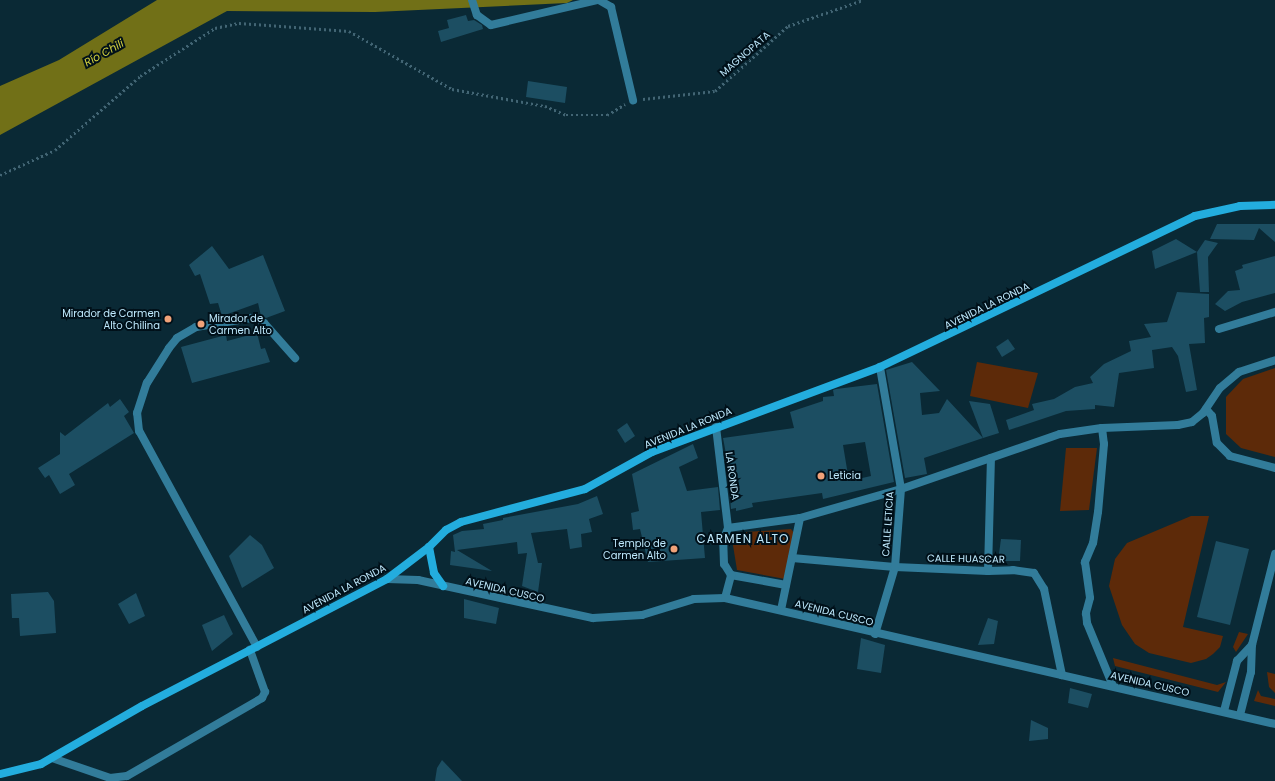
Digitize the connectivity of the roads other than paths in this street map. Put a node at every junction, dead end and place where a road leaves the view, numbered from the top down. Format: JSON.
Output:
{"nodes":[{"id":1,"x":472,"y":0,"type":"edge"},
{"id":2,"x":598,"y":0,"type":"edge"},
{"id":3,"x":634,"y":100,"type":"road end"},
{"id":4,"x":1275,"y":205,"type":"edge"},
{"id":5,"x":1275,"y":312,"type":"edge"},
{"id":6,"x":1219,"y":329,"type":"dead end"},
{"id":7,"x":295,"y":358,"type":"dead end"},
{"id":8,"x":1275,"y":360,"type":"edge"},
{"id":9,"x":880,"y":367,"type":"junction"},
{"id":10,"x":1206,"y":408,"type":"junction"},
{"id":11,"x":716,"y":427,"type":"junction"},
{"id":12,"x":1102,"y":428,"type":"junction"},
{"id":13,"x":991,"y":458,"type":"junction"},
{"id":14,"x":1275,"y":468,"type":"edge"},
{"id":15,"x":901,"y":489,"type":"junction"},
{"id":16,"x":800,"y":518,"type":"junction"},
{"id":17,"x":728,"y":528,"type":"junction"},
{"id":18,"x":429,"y":547,"type":"junction"},
{"id":19,"x":1275,"y":554,"type":"edge"},
{"id":20,"x":792,"y":558,"type":"junction"},
{"id":21,"x":895,"y":567,"type":"junction"},
{"id":22,"x":988,"y":571,"type":"junction"},
{"id":23,"x":731,"y":575,"type":"junction"},
{"id":24,"x":387,"y":579,"type":"junction"},
{"id":25,"x":786,"y":585,"type":"junction"},
{"id":26,"x":443,"y":586,"type":"junction"},
{"id":27,"x":725,"y":598,"type":"junction"},
{"id":28,"x":781,"y":610,"type":"junction"},
{"id":29,"x":875,"y":634,"type":"junction"},
{"id":30,"x":1252,"y":645,"type":"junction"},
{"id":31,"x":253,"y":648,"type":"junction"},
{"id":32,"x":1062,"y":675,"type":"junction"},
{"id":33,"x":1113,"y":686,"type":"junction"},
{"id":34,"x":1224,"y":712,"type":"junction"},
{"id":35,"x":1240,"y":715,"type":"junction"},
{"id":36,"x":1275,"y":724,"type":"edge"},
{"id":37,"x":52,"y":758,"type":"junction"},
{"id":38,"x":0,"y":774,"type":"edge"}],
"edges":[{"from":1,"to":2,"type":"street"},
{"from":2,"to":3,"type":"street"},
{"from":4,"to":9,"type":"main road","name":"AVENIDA LA RONDA"},
{"from":5,"to":6,"type":"street"},
{"from":7,"to":31,"type":"street"},
{"from":8,"to":10,"type":"street"},
{"from":9,"to":11,"type":"main road","name":"AVENIDA LA RONDA"},
{"from":9,"to":15,"type":"street","name":"CALLE LETICIA"},
{"from":10,"to":12,"type":"street"},
{"from":10,"to":14,"type":"street"},
{"from":11,"to":17,"type":"street","name":"LA RONDA"},
{"from":11,"to":18,"type":"main road","name":"AVENIDA LA RONDA"},
{"from":12,"to":13,"type":"street"},
{"from":12,"to":33,"type":"street"},
{"from":13,"to":15,"type":"street"},
{"from":13,"to":22,"type":"street"},
{"from":15,"to":16,"type":"street"},
{"from":15,"to":21,"type":"street","name":"CALLE LETICIA"},
{"from":16,"to":17,"type":"street"},
{"from":16,"to":20,"type":"street"},
{"from":17,"to":23,"type":"street"},
{"from":18,"to":24,"type":"main road","name":"AVENIDA LA RONDA"},
{"from":18,"to":26,"type":"main road"},
{"from":19,"to":30,"type":"street"},
{"from":20,"to":21,"type":"street","name":"CALLE HUASCAR"},
{"from":20,"to":25,"type":"street"},
{"from":21,"to":22,"type":"street","name":"CALLE HUASCAR"},
{"from":21,"to":29,"type":"street","name":"CALLE LETICIA"},
{"from":22,"to":32,"type":"street","name":"CALLE HUASCAR"},
{"from":23,"to":25,"type":"street"},
{"from":23,"to":27,"type":"street"},
{"from":24,"to":26,"type":"street","name":"AVENIDA CUSCO"},
{"from":24,"to":31,"type":"main road","name":"AVENIDA LA RONDA"},
{"from":25,"to":28,"type":"street"},
{"from":26,"to":27,"type":"street","name":"AVENIDA CUSCO"},
{"from":27,"to":28,"type":"street","name":"AVENIDA CUSCO"},
{"from":28,"to":29,"type":"street","name":"AVENIDA CUSCO"},
{"from":29,"to":32,"type":"street","name":"AVENIDA CUSCO"},
{"from":30,"to":34,"type":"street"},
{"from":30,"to":35,"type":"street"},
{"from":31,"to":37,"type":"main road","name":"AVENIDA LA RONDA"},
{"from":31,"to":37,"type":"street"},
{"from":32,"to":33,"type":"street","name":"AVENIDA CUSCO"},
{"from":33,"to":34,"type":"street","name":"AVENIDA CUSCO"},
{"from":34,"to":35,"type":"street","name":"AVENIDA CUSCO"},
{"from":35,"to":36,"type":"street","name":"AVENIDA CUSCO"},
{"from":37,"to":38,"type":"main road","name":"AVENIDA LA RONDA"}]}
